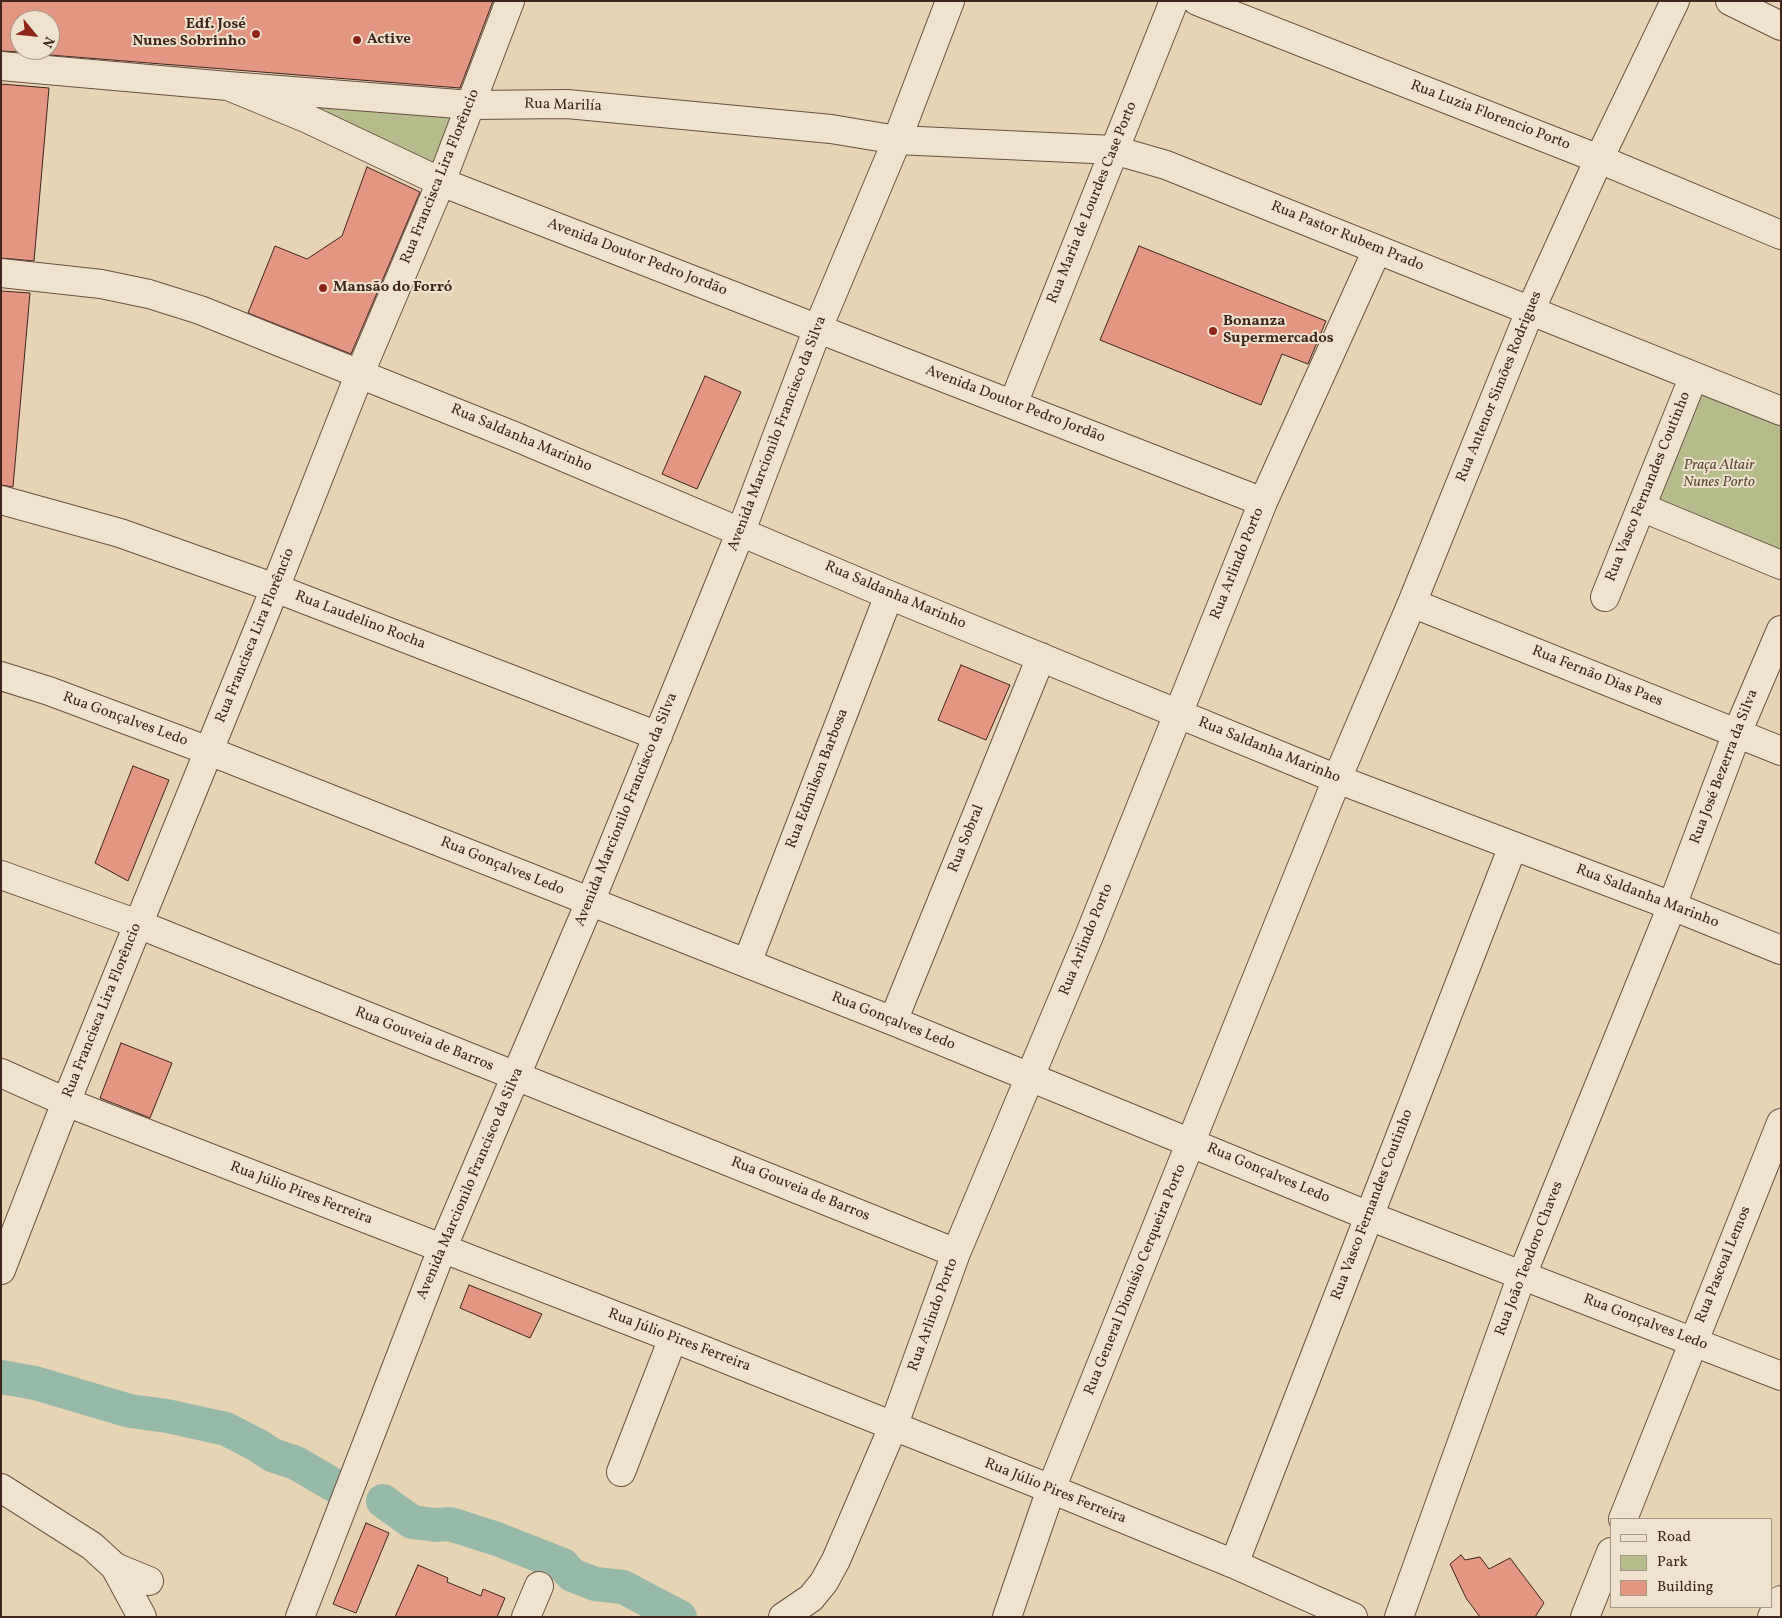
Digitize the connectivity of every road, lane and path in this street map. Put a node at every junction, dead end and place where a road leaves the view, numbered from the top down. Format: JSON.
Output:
{"nodes":[{"id":1,"x":510,"y":1,"type":"edge"},
{"id":2,"x":950,"y":1,"type":"edge"},
{"id":3,"x":1174,"y":1,"type":"edge"},
{"id":4,"x":1197,"y":1,"type":"edge"},
{"id":5,"x":1675,"y":1,"type":"edge"},
{"id":6,"x":1730,"y":1,"type":"edge"},
{"id":7,"x":1781,"y":26,"type":"edge"},
{"id":8,"x":1,"y":66,"type":"edge"},
{"id":9,"x":228,"y":86,"type":"junction"},
{"id":10,"x":471,"y":105,"type":"junction"},
{"id":11,"x":896,"y":140,"type":"junction"},
{"id":12,"x":1114,"y":150,"type":"junction"},
{"id":13,"x":1598,"y":159,"type":"junction"},
{"id":14,"x":441,"y":182,"type":"junction"},
{"id":15,"x":1781,"y":235,"type":"edge"},
{"id":16,"x":1377,"y":250,"type":"junction"},
{"id":17,"x":1,"y":273,"type":"edge"},
{"id":18,"x":1530,"y":311,"type":"junction"},
{"id":19,"x":818,"y":328,"type":"junction"},
{"id":20,"x":360,"y":373,"type":"junction"},
{"id":21,"x":1693,"y":378,"type":"junction"},
{"id":22,"x":1013,"y":404,"type":"junction"},
{"id":23,"x":1781,"y":411,"type":"edge"},
{"id":24,"x":1,"y":500,"type":"edge"},
{"id":25,"x":1263,"y":502,"type":"junction"},
{"id":26,"x":1641,"y":507,"type":"junction"},
{"id":27,"x":741,"y":531,"type":"junction"},
{"id":28,"x":1781,"y":565,"type":"edge"},
{"id":29,"x":275,"y":588,"type":"junction"},
{"id":30,"x":889,"y":595,"type":"junction"},
{"id":31,"x":1605,"y":597,"type":"dead end"},
{"id":32,"x":1412,"y":603,"type":"junction"},
{"id":33,"x":1781,"y":630,"type":"edge"},
{"id":34,"x":1041,"y":657,"type":"junction"},
{"id":35,"x":1,"y":676,"type":"edge"},
{"id":36,"x":1179,"y":715,"type":"junction"},
{"id":37,"x":1737,"y":733,"type":"junction"},
{"id":38,"x":658,"y":736,"type":"junction"},
{"id":39,"x":209,"y":751,"type":"junction"},
{"id":40,"x":1781,"y":751,"type":"edge"},
{"id":41,"x":1337,"y":779,"type":"junction"},
{"id":42,"x":1513,"y":846,"type":"junction"},
{"id":43,"x":1,"y":875,"type":"edge"},
{"id":44,"x":590,"y":902,"type":"junction"},
{"id":45,"x":1672,"y":906,"type":"junction"},
{"id":46,"x":138,"y":924,"type":"junction"},
{"id":47,"x":1781,"y":950,"type":"edge"},
{"id":48,"x":747,"y":964,"type":"junction"},
{"id":49,"x":893,"y":1022,"type":"junction"},
{"id":50,"x":1,"y":1073,"type":"edge"},
{"id":51,"x":517,"y":1077,"type":"junction"},
{"id":52,"x":1030,"y":1077,"type":"junction"},
{"id":53,"x":66,"y":1102,"type":"junction"},
{"id":54,"x":1781,"y":1123,"type":"edge"},
{"id":55,"x":1192,"y":1143,"type":"junction"},
{"id":56,"x":1369,"y":1216,"type":"junction"},
{"id":57,"x":442,"y":1249,"type":"junction"},
{"id":58,"x":956,"y":1253,"type":"junction"},
{"id":59,"x":1,"y":1270,"type":"edge"},
{"id":60,"x":1522,"y":1275,"type":"junction"},
{"id":61,"x":674,"y":1338,"type":"junction"},
{"id":62,"x":1692,"y":1342,"type":"junction"},
{"id":63,"x":1781,"y":1376,"type":"edge"},
{"id":64,"x":893,"y":1427,"type":"junction"},
{"id":65,"x":621,"y":1472,"type":"dead end"},
{"id":66,"x":1,"y":1488,"type":"edge"},
{"id":67,"x":1051,"y":1489,"type":"junction"},
{"id":68,"x":1624,"y":1518,"type":"edge"},
{"id":69,"x":1610,"y":1554,"type":"edge"},
{"id":70,"x":1234,"y":1564,"type":"junction"},
{"id":71,"x":115,"y":1567,"type":"junction"},
{"id":72,"x":149,"y":1581,"type":"dead end"},
{"id":73,"x":539,"y":1586,"type":"dead end"},
{"id":74,"x":1781,"y":1600,"type":"edge"},
{"id":75,"x":306,"y":1615,"type":"edge"},
{"id":76,"x":142,"y":1617,"type":"edge"},
{"id":77,"x":526,"y":1617,"type":"edge"},
{"id":78,"x":783,"y":1617,"type":"edge"},
{"id":79,"x":1007,"y":1617,"type":"edge"},
{"id":80,"x":1354,"y":1617,"type":"edge"},
{"id":81,"x":1399,"y":1617,"type":"edge"},
{"id":82,"x":1585,"y":1617,"type":"edge"},
{"id":83,"x":1772,"y":1617,"type":"edge"}],
"edges":[{"from":1,"to":10,"type":"street","name":"Rua Francisca Lira Florêncio"},
{"from":2,"to":11,"type":"street","name":"Avenida Marcionilo Francisco da Silva"},
{"from":3,"to":12,"type":"street","name":"Rua Maria de Lourdes Case Porto"},
{"from":4,"to":13,"type":"street","name":"Rua Luzia Florencio Porto"},
{"from":5,"to":13,"type":"street","name":"Rua Antenor Simões Rodrigues"},
{"from":6,"to":7,"type":"street"},
{"from":8,"to":9,"type":"street","name":"Avenida Doutor Pedro Jordão"},
{"from":9,"to":10,"type":"street","name":"Rua Marilía"},
{"from":9,"to":14,"type":"street","name":"Avenida Doutor Pedro Jordão"},
{"from":10,"to":11,"type":"street","name":"Rua Marilía"},
{"from":10,"to":14,"type":"street","name":"Rua Francisca Lira Florêncio"},
{"from":11,"to":12,"type":"street","name":"Rua Pastor Rubem Prado"},
{"from":11,"to":19,"type":"street","name":"Avenida Marcionilo Francisco da Silva"},
{"from":12,"to":16,"type":"street","name":"Rua Pastor Rubem Prado"},
{"from":12,"to":22,"type":"street","name":"Rua Maria de Lourdes Case Porto"},
{"from":13,"to":15,"type":"street","name":"Rua Luzia Florencio Porto"},
{"from":13,"to":18,"type":"street","name":"Rua Antenor Simões Rodrigues"},
{"from":14,"to":19,"type":"street","name":"Avenida Doutor Pedro Jordão"},
{"from":14,"to":20,"type":"street","name":"Rua Francisca Lira Florêncio"},
{"from":16,"to":18,"type":"street","name":"Rua Pastor Rubem Prado"},
{"from":16,"to":25,"type":"street","name":"Rua Arlindo Porto"},
{"from":17,"to":20,"type":"street","name":"Rua Saldanha Marinho"},
{"from":18,"to":21,"type":"street","name":"Rua Pastor Rubem Prado"},
{"from":18,"to":32,"type":"street","name":"Rua Antenor Simões Rodrigues"},
{"from":19,"to":22,"type":"street","name":"Avenida Doutor Pedro Jordão"},
{"from":19,"to":27,"type":"street","name":"Avenida Marcionilo Francisco da Silva"},
{"from":20,"to":27,"type":"street","name":"Rua Saldanha Marinho"},
{"from":20,"to":29,"type":"street","name":"Rua Francisca Lira Florêncio"},
{"from":21,"to":23,"type":"street","name":"Rua Pastor Rubem Prado"},
{"from":21,"to":26,"type":"street","name":"Rua Vasco Fernandes Coutinho"},
{"from":22,"to":25,"type":"street","name":"Avenida Doutor Pedro Jordão"},
{"from":24,"to":29,"type":"street","name":"Rua Laudelino Rocha"},
{"from":25,"to":36,"type":"street","name":"Rua Arlindo Porto"},
{"from":26,"to":28,"type":"street"},
{"from":26,"to":31,"type":"street","name":"Rua Vasco Fernandes Coutinho"},
{"from":27,"to":30,"type":"street","name":"Rua Saldanha Marinho"},
{"from":27,"to":38,"type":"street","name":"Avenida Marcionilo Francisco da Silva"},
{"from":29,"to":38,"type":"street","name":"Rua Laudelino Rocha"},
{"from":29,"to":39,"type":"street","name":"Rua Francisca Lira Florêncio"},
{"from":30,"to":34,"type":"street","name":"Rua Saldanha Marinho"},
{"from":30,"to":48,"type":"street","name":"Rua Edmilson Barbosa"},
{"from":32,"to":37,"type":"street","name":"Rua Fernão Dias Paes"},
{"from":32,"to":41,"type":"street","name":"Rua Antenor Simões Rodrigues"},
{"from":33,"to":37,"type":"street","name":"Rua José Bezerra da Silva"},
{"from":34,"to":36,"type":"street","name":"Rua Saldanha Marinho"},
{"from":34,"to":49,"type":"street","name":"Rua Sobral"},
{"from":35,"to":39,"type":"street","name":"Rua Gonçalves Ledo"},
{"from":36,"to":41,"type":"street","name":"Rua Saldanha Marinho"},
{"from":36,"to":52,"type":"street","name":"Rua Arlindo Porto"},
{"from":37,"to":40,"type":"street","name":"Rua Fernão Dias Paes"},
{"from":37,"to":45,"type":"street","name":"Rua José Bezerra da Silva"},
{"from":38,"to":44,"type":"street","name":"Avenida Marcionilo Francisco da Silva"},
{"from":39,"to":44,"type":"street","name":"Rua Gonçalves Ledo"},
{"from":39,"to":46,"type":"street","name":"Rua Francisca Lira Florêncio"},
{"from":41,"to":42,"type":"street","name":"Rua Saldanha Marinho"},
{"from":41,"to":55,"type":"street","name":"Rua General Dionísio Cerqueira Porto"},
{"from":42,"to":45,"type":"street","name":"Rua Saldanha Marinho"},
{"from":42,"to":56,"type":"street","name":"Rua Vasco Fernandes Coutinho"},
{"from":43,"to":46,"type":"street","name":"Rua Gouveia de Barros"},
{"from":44,"to":48,"type":"street","name":"Rua Gonçalves Ledo"},
{"from":44,"to":51,"type":"street","name":"Avenida Marcionilo Francisco da Silva"},
{"from":45,"to":47,"type":"street","name":"Rua Saldanha Marinho"},
{"from":45,"to":60,"type":"street","name":"Rua João Teodoro Chaves"},
{"from":46,"to":51,"type":"street","name":"Rua Gouveia de Barros"},
{"from":46,"to":53,"type":"street","name":"Rua Francisca Lira Florêncio"},
{"from":48,"to":49,"type":"street","name":"Rua Gonçalves Ledo"},
{"from":49,"to":52,"type":"street","name":"Rua Gonçalves Ledo"},
{"from":50,"to":53,"type":"street","name":"Rua Júlio Pires Ferreira"},
{"from":51,"to":57,"type":"street","name":"Avenida Marcionilo Francisco da Silva"},
{"from":51,"to":58,"type":"street","name":"Rua Gouveia de Barros"},
{"from":52,"to":55,"type":"street","name":"Rua Gonçalves Ledo"},
{"from":52,"to":58,"type":"street","name":"Rua Arlindo Porto"},
{"from":53,"to":57,"type":"street","name":"Rua Júlio Pires Ferreira"},
{"from":53,"to":59,"type":"street","name":"Rua Francisca Lira Florêncio"},
{"from":54,"to":62,"type":"street","name":"Rua Pascoal Lemos"},
{"from":55,"to":56,"type":"street","name":"Rua Gonçalves Ledo"},
{"from":55,"to":67,"type":"street","name":"Rua General Dionísio Cerqueira Porto"},
{"from":56,"to":60,"type":"street","name":"Rua Gonçalves Ledo"},
{"from":56,"to":70,"type":"street","name":"Rua Vasco Fernandes Coutinho"},
{"from":57,"to":61,"type":"street","name":"Rua Júlio Pires Ferreira"},
{"from":57,"to":75,"type":"street","name":"Avenida Marcionilo Francisco da Silva"},
{"from":58,"to":64,"type":"street","name":"Rua Arlindo Porto"},
{"from":60,"to":62,"type":"street","name":"Rua Gonçalves Ledo"},
{"from":60,"to":81,"type":"street","name":"Rua João Teodoro Chaves"},
{"from":61,"to":64,"type":"street","name":"Rua Júlio Pires Ferreira"},
{"from":61,"to":65,"type":"street"},
{"from":62,"to":63,"type":"street","name":"Rua Gonçalves Ledo"},
{"from":62,"to":68,"type":"street","name":"Rua Pascoal Lemos"},
{"from":64,"to":67,"type":"street","name":"Rua Júlio Pires Ferreira"},
{"from":64,"to":78,"type":"street","name":"Rua Arlindo Porto"},
{"from":66,"to":71,"type":"street"},
{"from":67,"to":70,"type":"street","name":"Rua Júlio Pires Ferreira"},
{"from":67,"to":79,"type":"street","name":"Rua General Dionísio Cerqueira Porto"},
{"from":69,"to":82,"type":"street"},
{"from":70,"to":80,"type":"street","name":"Rua Júlio Pires Ferreira"},
{"from":71,"to":72,"type":"street"},
{"from":71,"to":76,"type":"street"},
{"from":73,"to":77,"type":"street"},
{"from":74,"to":83,"type":"street"}]}
